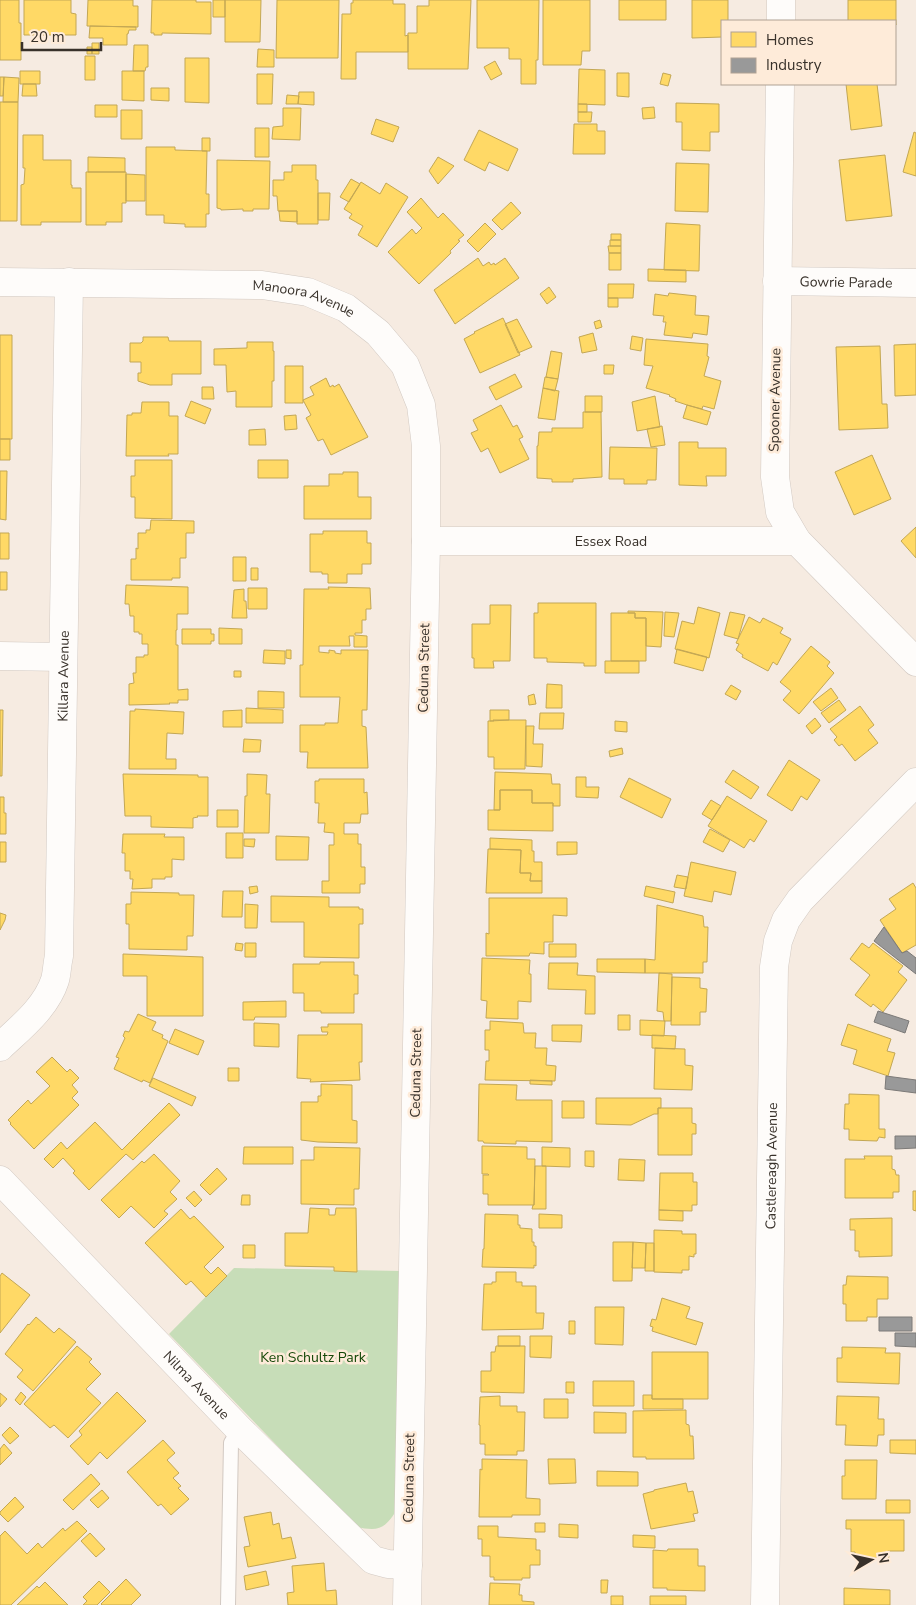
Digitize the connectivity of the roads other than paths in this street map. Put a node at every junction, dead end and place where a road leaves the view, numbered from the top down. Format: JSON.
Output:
{"nodes":[{"id":1,"x":781,"y":0,"type":"edge"},
{"id":2,"x":781,"y":20,"type":"edge"},
{"id":3,"x":780,"y":85,"type":"edge"},
{"id":4,"x":777,"y":281,"type":"junction"},
{"id":5,"x":0,"y":282,"type":"edge"},
{"id":6,"x":69,"y":282,"type":"junction"},
{"id":7,"x":916,"y":283,"type":"edge"},
{"id":8,"x":426,"y":541,"type":"junction"},
{"id":9,"x":797,"y":542,"type":"junction"},
{"id":10,"x":0,"y":656,"type":"edge"},
{"id":11,"x":63,"y":657,"type":"junction"},
{"id":12,"x":916,"y":662,"type":"edge"},
{"id":13,"x":916,"y":782,"type":"edge"},
{"id":14,"x":0,"y":1047,"type":"edge"},
{"id":15,"x":0,"y":1180,"type":"edge"},
{"id":16,"x":239,"y":1429,"type":"junction"},
{"id":17,"x":408,"y":1565,"type":"junction"},
{"id":18,"x":228,"y":1605,"type":"edge"},
{"id":19,"x":407,"y":1605,"type":"edge"},
{"id":20,"x":765,"y":1605,"type":"edge"}],
"edges":[{"from":1,"to":2,"type":"street"},
{"from":3,"to":4,"type":"street","name":"Spooner Avenue"},
{"from":4,"to":7,"type":"street","name":"Gowrie Parade"},
{"from":4,"to":9,"type":"street","name":"Spooner Avenue"},
{"from":5,"to":6,"type":"street","name":"Manoora Avenue"},
{"from":6,"to":8,"type":"street","name":"Manoora Avenue"},
{"from":6,"to":11,"type":"street","name":"Killara Avenue"},
{"from":8,"to":9,"type":"street","name":"Essex Road"},
{"from":8,"to":17,"type":"street","name":"Ceduna Street"},
{"from":9,"to":12,"type":"street","name":"Spooner Avenue"},
{"from":10,"to":11,"type":"street"},
{"from":11,"to":14,"type":"street","name":"Killara Avenue"},
{"from":13,"to":20,"type":"street","name":"Castlereagh Avenue"},
{"from":15,"to":16,"type":"street","name":"Nilma Avenue"},
{"from":16,"to":17,"type":"street","name":"Nilma Avenue"},
{"from":16,"to":18,"type":"lane"},
{"from":17,"to":19,"type":"street","name":"Ceduna Street"}]}
